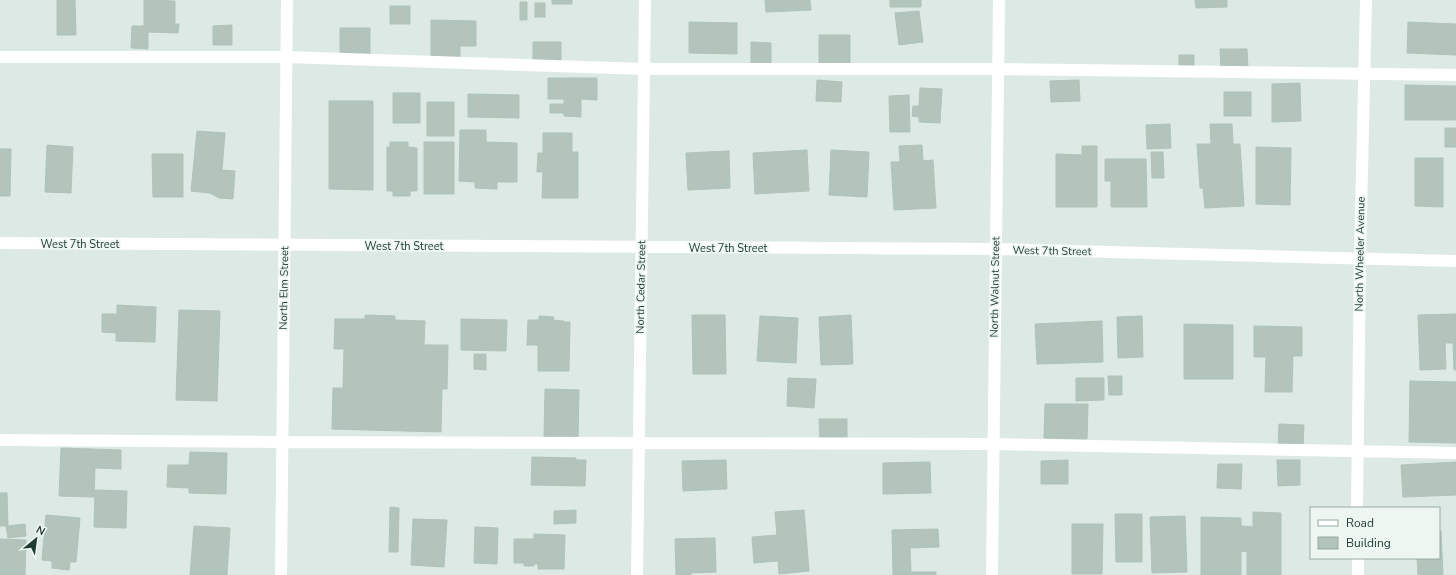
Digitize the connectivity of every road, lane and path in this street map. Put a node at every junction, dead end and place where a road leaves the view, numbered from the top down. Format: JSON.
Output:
{"nodes":[{"id":1,"x":287,"y":0,"type":"edge"},
{"id":2,"x":645,"y":0,"type":"edge"},
{"id":3,"x":999,"y":0,"type":"edge"},
{"id":4,"x":1366,"y":0,"type":"edge"},
{"id":5,"x":0,"y":57,"type":"edge"},
{"id":6,"x":286,"y":57,"type":"junction"},
{"id":7,"x":644,"y":69,"type":"junction"},
{"id":8,"x":998,"y":69,"type":"junction"},
{"id":9,"x":1364,"y":74,"type":"junction"},
{"id":10,"x":1456,"y":75,"type":"edge"},
{"id":11,"x":0,"y":243,"type":"edge"},
{"id":12,"x":284,"y":245,"type":"junction"},
{"id":13,"x":641,"y":247,"type":"junction"},
{"id":14,"x":996,"y":249,"type":"junction"},
{"id":15,"x":1360,"y":258,"type":"junction"},
{"id":16,"x":1456,"y":261,"type":"edge"},
{"id":17,"x":0,"y":440,"type":"edge"},
{"id":18,"x":283,"y":442,"type":"junction"},
{"id":19,"x":639,"y":443,"type":"junction"},
{"id":20,"x":994,"y":444,"type":"junction"},
{"id":21,"x":1357,"y":451,"type":"junction"},
{"id":22,"x":1456,"y":452,"type":"edge"},
{"id":23,"x":1357,"y":507,"type":"edge"},
{"id":24,"x":1358,"y":559,"type":"edge"},
{"id":25,"x":281,"y":575,"type":"edge"},
{"id":26,"x":637,"y":575,"type":"edge"},
{"id":27,"x":992,"y":575,"type":"edge"},
{"id":28,"x":1358,"y":575,"type":"edge"}],
"edges":[{"from":1,"to":6,"type":"street","name":"North Elm Street"},
{"from":2,"to":7,"type":"street","name":"North Cedar Street"},
{"from":3,"to":8,"type":"street","name":"North Walnut Street"},
{"from":4,"to":9,"type":"street","name":"North Wheeler Avenue"},
{"from":5,"to":6,"type":"street"},
{"from":6,"to":7,"type":"street"},
{"from":6,"to":12,"type":"street","name":"North Elm Street"},
{"from":7,"to":8,"type":"street"},
{"from":7,"to":13,"type":"street","name":"North Cedar Street"},
{"from":8,"to":9,"type":"street"},
{"from":8,"to":14,"type":"street","name":"North Walnut Street"},
{"from":9,"to":10,"type":"street"},
{"from":9,"to":15,"type":"street","name":"North Wheeler Avenue"},
{"from":11,"to":12,"type":"street","name":"West 7th Street"},
{"from":12,"to":13,"type":"street","name":"West 7th Street"},
{"from":12,"to":18,"type":"street","name":"North Elm Street"},
{"from":13,"to":14,"type":"street","name":"West 7th Street"},
{"from":13,"to":19,"type":"street","name":"North Cedar Street"},
{"from":14,"to":15,"type":"street","name":"West 7th Street"},
{"from":14,"to":20,"type":"street","name":"North Walnut Street"},
{"from":15,"to":16,"type":"street","name":"West 7th Street"},
{"from":15,"to":21,"type":"street","name":"North Wheeler Avenue"},
{"from":17,"to":18,"type":"street"},
{"from":18,"to":19,"type":"street"},
{"from":18,"to":25,"type":"street","name":"North Elm Street"},
{"from":19,"to":20,"type":"street"},
{"from":19,"to":26,"type":"street","name":"North Cedar Street"},
{"from":20,"to":21,"type":"street"},
{"from":20,"to":27,"type":"street","name":"North Walnut Street"},
{"from":21,"to":22,"type":"street"},
{"from":21,"to":23,"type":"street","name":"North Wheeler Avenue"},
{"from":24,"to":28,"type":"street"}]}
